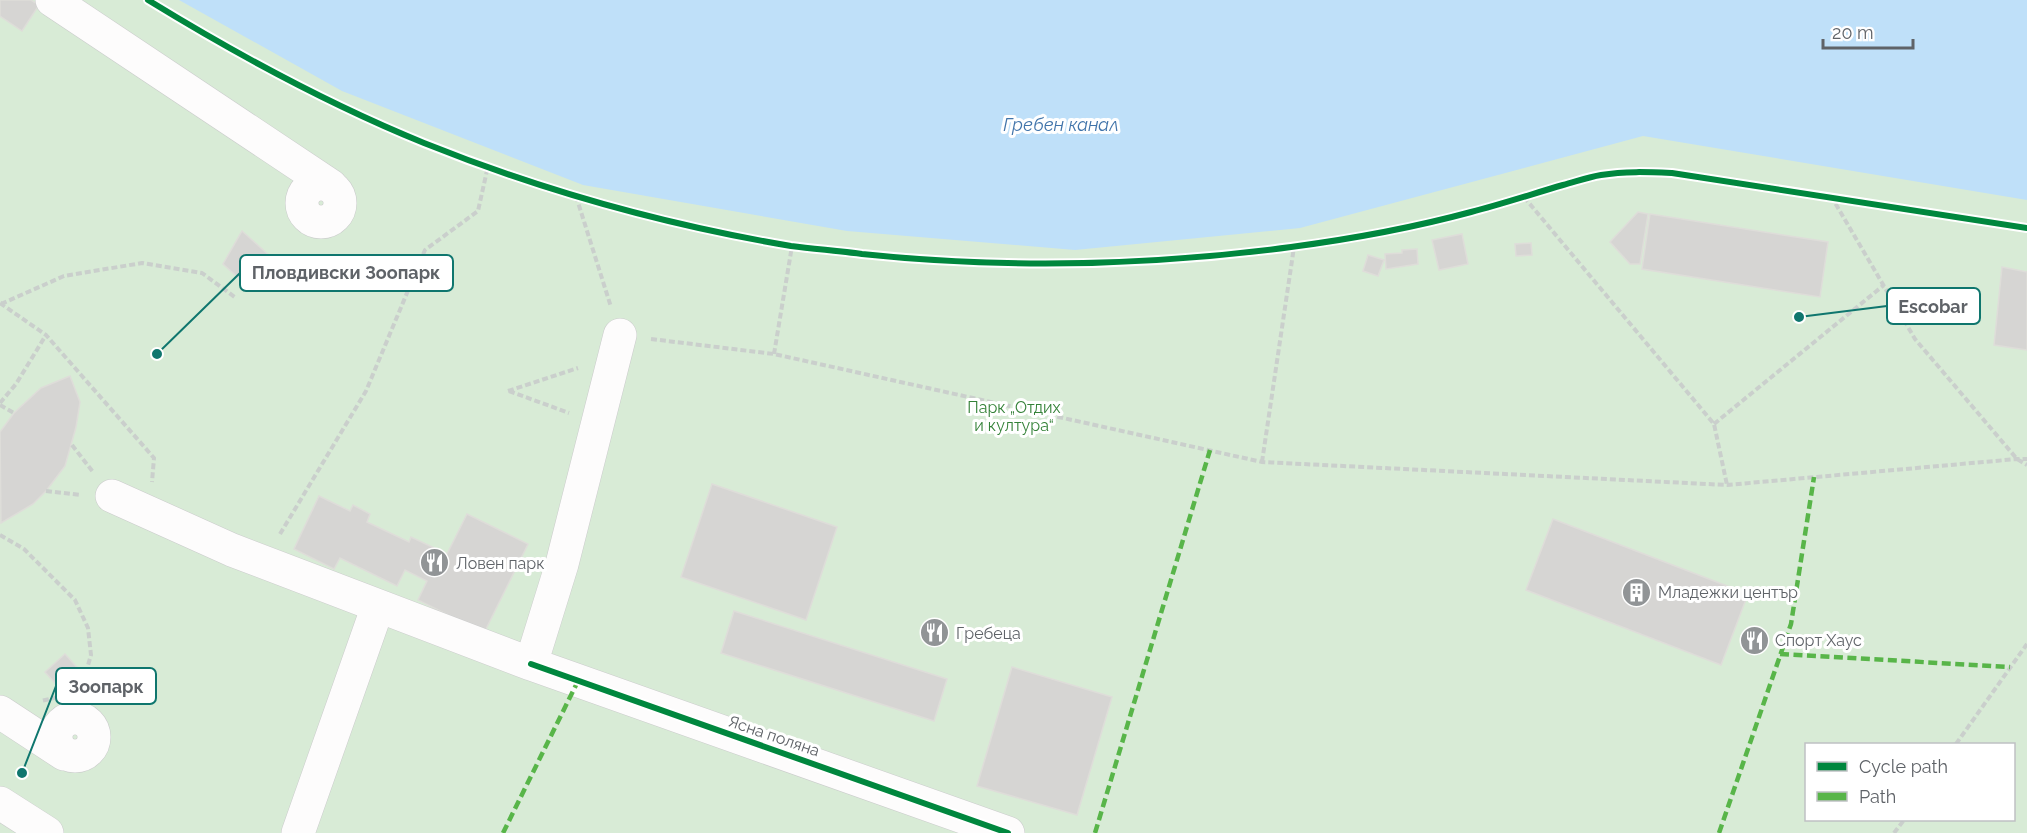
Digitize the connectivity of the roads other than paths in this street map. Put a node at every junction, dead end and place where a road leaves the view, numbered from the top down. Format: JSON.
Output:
{"nodes":[{"id":1,"x":52,"y":0,"type":"edge"},
{"id":2,"x":331,"y":186,"type":"dead end"},
{"id":3,"x":617,"y":346,"type":"road end"},
{"id":4,"x":112,"y":496,"type":"dead end"},
{"id":5,"x":378,"y":606,"type":"junction"},
{"id":6,"x":531,"y":664,"type":"junction"},
{"id":7,"x":0,"y":712,"type":"edge"},
{"id":8,"x":64,"y":754,"type":"dead end"},
{"id":9,"x":0,"y":803,"type":"edge"},
{"id":10,"x":47,"y":833,"type":"edge"},
{"id":11,"x":298,"y":833,"type":"edge"},
{"id":12,"x":1008,"y":833,"type":"edge"}],
"edges":[{"from":1,"to":2,"type":"street"},
{"from":3,"to":6,"type":"street"},
{"from":4,"to":5,"type":"street","name":"Ясна поляна"},
{"from":5,"to":6,"type":"street","name":"Ясна поляна"},
{"from":5,"to":11,"type":"street"},
{"from":6,"to":12,"type":"street","name":"Ясна поляна"},
{"from":7,"to":8,"type":"street"},
{"from":9,"to":10,"type":"street"}]}
